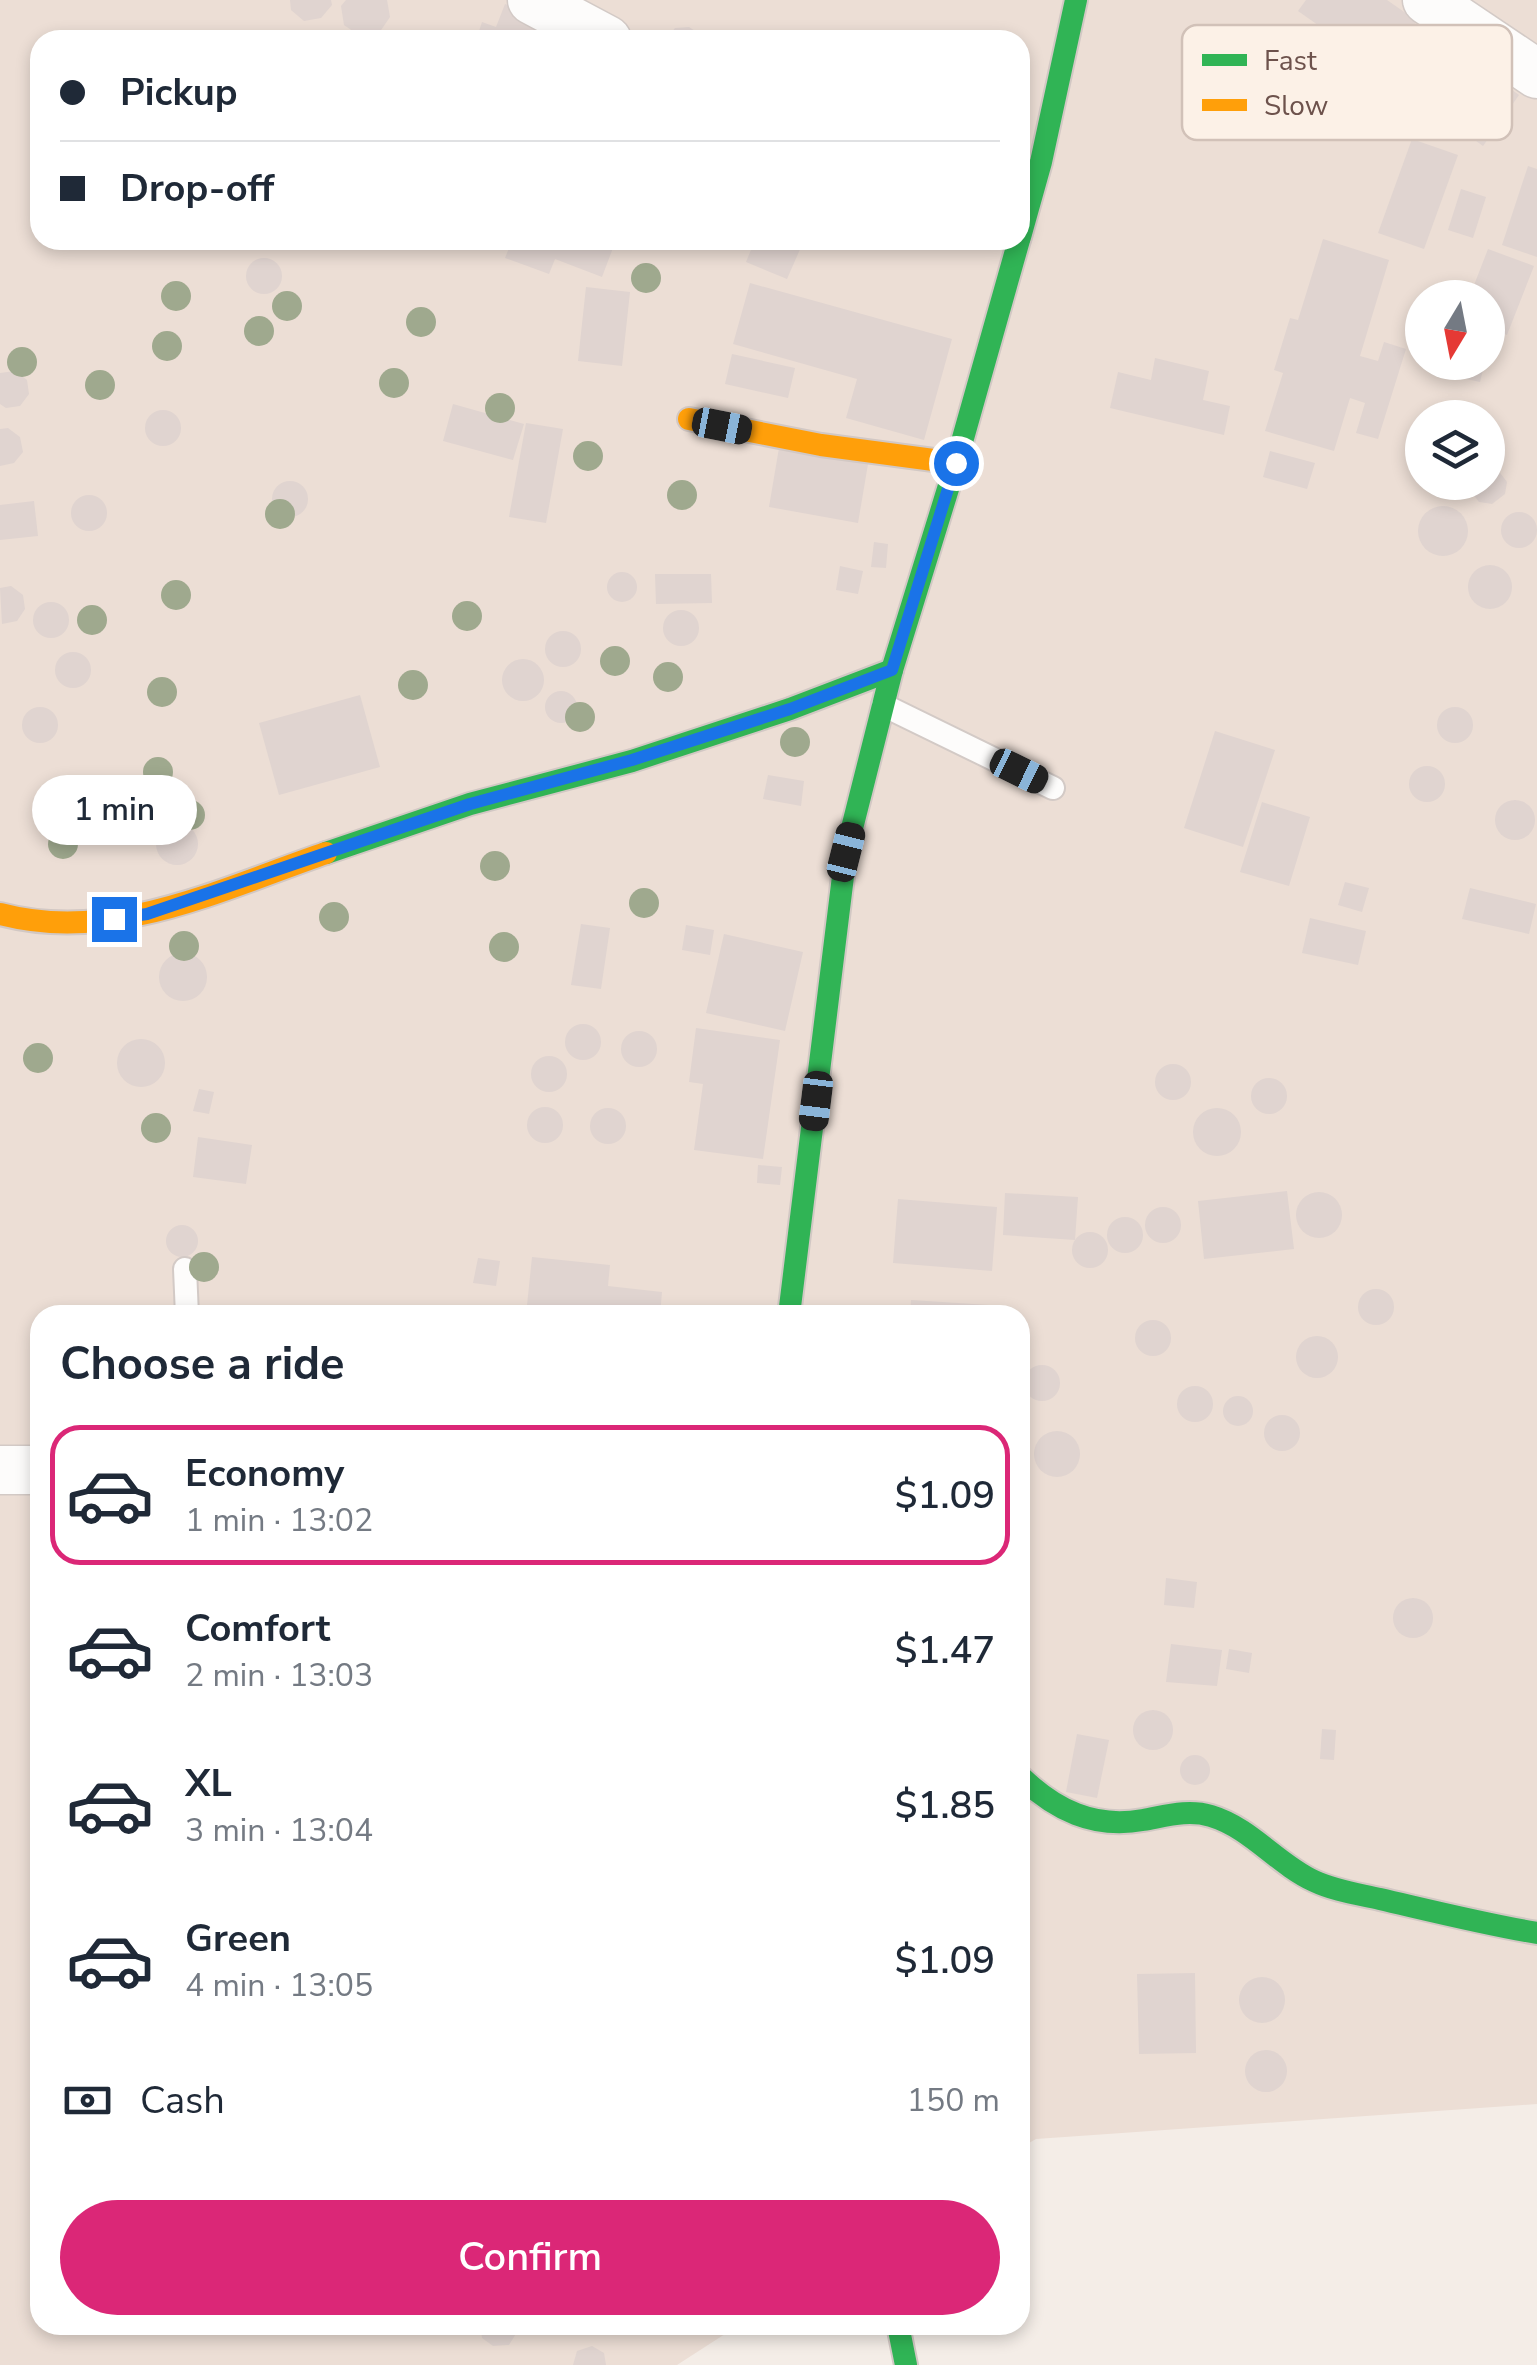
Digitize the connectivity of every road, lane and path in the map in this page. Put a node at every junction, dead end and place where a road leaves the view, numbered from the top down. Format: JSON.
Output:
{"nodes":[{"id":1,"x":532,"y":0,"type":"edge"},
{"id":2,"x":1076,"y":0,"type":"edge"},
{"id":3,"x":1427,"y":0,"type":"edge"},
{"id":4,"x":1464,"y":25,"type":"edge"},
{"id":5,"x":588,"y":30,"type":"edge"},
{"id":6,"x":1512,"y":57,"type":"edge"},
{"id":7,"x":1537,"y":74,"type":"edge"},
{"id":8,"x":1031,"y":159,"type":"edge"},
{"id":9,"x":1017,"y":250,"type":"edge"},
{"id":10,"x":689,"y":419,"type":"dead end"},
{"id":11,"x":956,"y":463,"type":"junction"},
{"id":12,"x":892,"y":670,"type":"junction"},
{"id":13,"x":883,"y":705,"type":"junction"},
{"id":14,"x":1053,"y":788,"type":"dead end"},
{"id":15,"x":0,"y":914,"type":"edge"},
{"id":16,"x":185,"y":1269,"type":"dead end"},
{"id":17,"x":187,"y":1305,"type":"edge"},
{"id":18,"x":790,"y":1305,"type":"edge"},
{"id":19,"x":0,"y":1470,"type":"edge"},
{"id":20,"x":30,"y":1470,"type":"edge"},
{"id":21,"x":1030,"y":1788,"type":"edge"},
{"id":22,"x":1537,"y":1933,"type":"edge"},
{"id":23,"x":900,"y":2335,"type":"edge"},
{"id":24,"x":906,"y":2365,"type":"edge"}],
"edges":[{"from":1,"to":5,"type":"street"},
{"from":2,"to":8,"type":"street"},
{"from":3,"to":4,"type":"street"},
{"from":6,"to":7,"type":"street"},
{"from":9,"to":11,"type":"street"},
{"from":10,"to":11,"type":"street"},
{"from":11,"to":12,"type":"street"},
{"from":12,"to":13,"type":"street"},
{"from":12,"to":15,"type":"street"},
{"from":13,"to":14,"type":"lane"},
{"from":13,"to":18,"type":"street"},
{"from":16,"to":17,"type":"lane"},
{"from":19,"to":20,"type":"street"},
{"from":21,"to":22,"type":"street"},
{"from":23,"to":24,"type":"street"}]}
